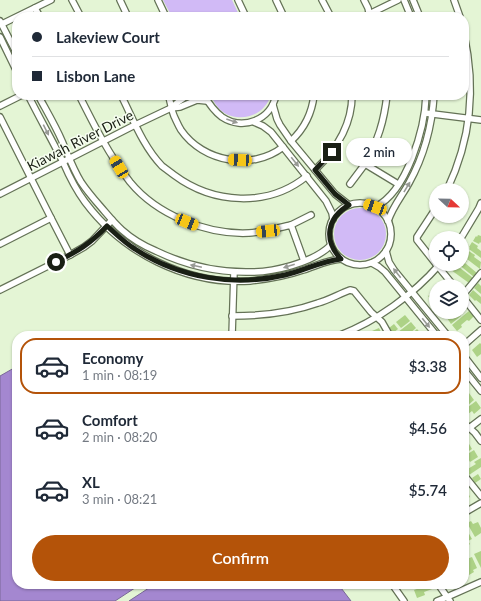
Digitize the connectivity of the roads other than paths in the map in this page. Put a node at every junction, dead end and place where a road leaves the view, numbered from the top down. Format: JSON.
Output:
{"nodes":[{"id":1,"x":51,"y":0,"type":"edge"},
{"id":2,"x":72,"y":0,"type":"edge"},
{"id":3,"x":120,"y":0,"type":"edge"},
{"id":4,"x":158,"y":0,"type":"edge"},
{"id":5,"x":238,"y":0,"type":"edge"},
{"id":6,"x":276,"y":0,"type":"edge"},
{"id":7,"x":322,"y":0,"type":"edge"},
{"id":8,"x":364,"y":0,"type":"edge"},
{"id":9,"x":398,"y":0,"type":"edge"},
{"id":10,"x":404,"y":0,"type":"edge"},
{"id":11,"x":413,"y":0,"type":"edge"},
{"id":12,"x":454,"y":0,"type":"edge"},
{"id":13,"x":35,"y":8,"type":"junction"},
{"id":14,"x":26,"y":12,"type":"edge"},
{"id":15,"x":37,"y":12,"type":"edge"},
{"id":16,"x":78,"y":12,"type":"edge"},
{"id":17,"x":126,"y":12,"type":"edge"},
{"id":18,"x":164,"y":12,"type":"edge"},
{"id":19,"x":244,"y":12,"type":"edge"},
{"id":20,"x":282,"y":12,"type":"edge"},
{"id":21,"x":328,"y":12,"type":"edge"},
{"id":22,"x":368,"y":12,"type":"edge"},
{"id":23,"x":377,"y":12,"type":"edge"},
{"id":24,"x":409,"y":12,"type":"edge"},
{"id":25,"x":418,"y":12,"type":"edge"},
{"id":26,"x":458,"y":12,"type":"edge"},
{"id":27,"x":12,"y":18,"type":"edge"},
{"id":28,"x":1,"y":23,"type":"edge"},
{"id":29,"x":0,"y":37,"type":"edge"},
{"id":30,"x":12,"y":44,"type":"edge"},
{"id":31,"x":12,"y":62,"type":"edge"},
{"id":32,"x":469,"y":63,"type":"edge"},
{"id":33,"x":12,"y":100,"type":"edge"},
{"id":34,"x":31,"y":100,"type":"edge"},
{"id":35,"x":41,"y":100,"type":"edge"},
{"id":36,"x":82,"y":100,"type":"edge"},
{"id":37,"x":123,"y":100,"type":"edge"},
{"id":38,"x":170,"y":100,"type":"edge"},
{"id":39,"x":181,"y":100,"type":"edge"},
{"id":40,"x":274,"y":100,"type":"edge"},
{"id":41,"x":313,"y":100,"type":"edge"},
{"id":42,"x":352,"y":100,"type":"edge"},
{"id":43,"x":386,"y":100,"type":"edge"},
{"id":44,"x":426,"y":100,"type":"edge"},
{"id":45,"x":434,"y":100,"type":"edge"},
{"id":46,"x":207,"y":101,"type":"joint"},
{"id":47,"x":273,"y":105,"type":"junction"},
{"id":48,"x":0,"y":106,"type":"edge"},
{"id":49,"x":172,"y":108,"type":"junction"},
{"id":50,"x":425,"y":113,"type":"junction"},
{"id":51,"x":433,"y":114,"type":"junction"},
{"id":52,"x":0,"y":117,"type":"edge"},
{"id":53,"x":469,"y":119,"type":"junction"},
{"id":54,"x":481,"y":120,"type":"edge"},
{"id":55,"x":254,"y":122,"type":"junction"},
{"id":56,"x":136,"y":125,"type":"junction"},
{"id":57,"x":104,"y":141,"type":"junction"},
{"id":58,"x":291,"y":141,"type":"junction"},
{"id":59,"x":283,"y":147,"type":"junction"},
{"id":60,"x":70,"y":159,"type":"junction"},
{"id":61,"x":63,"y":162,"type":"junction"},
{"id":62,"x":365,"y":164,"type":"junction"},
{"id":63,"x":315,"y":170,"type":"junction"},
{"id":64,"x":307,"y":176,"type":"junction"},
{"id":65,"x":31,"y":179,"type":"junction"},
{"id":66,"x":450,"y":183,"type":"edge"},
{"id":67,"x":350,"y":184,"type":"dead end"},
{"id":68,"x":398,"y":184,"type":"junction"},
{"id":69,"x":0,"y":194,"type":"edge"},
{"id":70,"x":481,"y":203,"type":"edge"},
{"id":71,"x":349,"y":205,"type":"junction"},
{"id":72,"x":375,"y":207,"type":"junction"},
{"id":73,"x":310,"y":215,"type":"dead end"},
{"id":74,"x":51,"y":218,"type":"junction"},
{"id":75,"x":333,"y":219,"type":"junction"},
{"id":76,"x":429,"y":219,"type":"edge"},
{"id":77,"x":112,"y":220,"type":"junction"},
{"id":78,"x":388,"y":221,"type":"junction"},
{"id":79,"x":291,"y":225,"type":"junction"},
{"id":80,"x":107,"y":226,"type":"junction"},
{"id":81,"x":465,"y":231,"type":"edge"},
{"id":82,"x":0,"y":244,"type":"edge"},
{"id":83,"x":331,"y":245,"type":"junction"},
{"id":84,"x":386,"y":251,"type":"junction"},
{"id":85,"x":429,"y":254,"type":"edge"},
{"id":86,"x":70,"y":255,"type":"junction"},
{"id":87,"x":341,"y":259,"type":"junction"},
{"id":88,"x":304,"y":261,"type":"junction"},
{"id":89,"x":372,"y":263,"type":"junction"},
{"id":90,"x":432,"y":271,"type":"edge"},
{"id":91,"x":443,"y":271,"type":"edge"},
{"id":92,"x":234,"y":272,"type":"junction"},
{"id":93,"x":481,"y":273,"type":"edge"},
{"id":94,"x":449,"y":279,"type":"edge"},
{"id":95,"x":234,"y":281,"type":"junction"},
{"id":96,"x":469,"y":288,"type":"edge"},
{"id":97,"x":0,"y":290,"type":"edge"},
{"id":98,"x":412,"y":292,"type":"junction"},
{"id":99,"x":406,"y":297,"type":"junction"},
{"id":100,"x":469,"y":305,"type":"edge"},
{"id":101,"x":232,"y":316,"type":"junction"},
{"id":102,"x":376,"y":317,"type":"junction"},
{"id":103,"x":481,"y":320,"type":"edge"},
{"id":104,"x":481,"y":330,"type":"edge"},
{"id":105,"x":232,"y":331,"type":"edge"},
{"id":106,"x":349,"y":331,"type":"edge"},
{"id":107,"x":387,"y":331,"type":"edge"},
{"id":108,"x":433,"y":331,"type":"edge"},
{"id":109,"x":444,"y":331,"type":"edge"},
{"id":110,"x":469,"y":341,"type":"edge"},
{"id":111,"x":469,"y":362,"type":"edge"},
{"id":112,"x":469,"y":376,"type":"edge"},
{"id":113,"x":481,"y":378,"type":"edge"},
{"id":114,"x":481,"y":391,"type":"edge"},
{"id":115,"x":481,"y":419,"type":"edge"},
{"id":116,"x":470,"y":428,"type":"joint"},
{"id":117,"x":481,"y":440,"type":"edge"},
{"id":118,"x":469,"y":481,"type":"edge"},
{"id":119,"x":481,"y":496,"type":"edge"},
{"id":120,"x":481,"y":503,"type":"edge"},
{"id":121,"x":469,"y":510,"type":"edge"},
{"id":122,"x":481,"y":582,"type":"edge"},
{"id":123,"x":469,"y":588,"type":"edge"},
{"id":124,"x":396,"y":589,"type":"edge"},
{"id":125,"x":442,"y":589,"type":"edge"},
{"id":126,"x":468,"y":589,"type":"edge"},
{"id":127,"x":449,"y":599,"type":"edge"},
{"id":128,"x":404,"y":601,"type":"edge"},
{"id":129,"x":437,"y":601,"type":"edge"}],
"edges":[{"from":1,"to":13,"type":"street"},
{"from":2,"to":16,"type":"street"},
{"from":3,"to":17,"type":"street"},
{"from":4,"to":18,"type":"street"},
{"from":5,"to":19,"type":"street"},
{"from":6,"to":20,"type":"street"},
{"from":7,"to":21,"type":"street"},
{"from":8,"to":22,"type":"street"},
{"from":9,"to":23,"type":"street"},
{"from":10,"to":24,"type":"street"},
{"from":11,"to":25,"type":"street"},
{"from":12,"to":26,"type":"street"},
{"from":13,"to":14,"type":"street"},
{"from":13,"to":15,"type":"street"},
{"from":27,"to":28,"type":"street"},
{"from":28,"to":30,"type":"street"},
{"from":29,"to":31,"type":"street"},
{"from":32,"to":53,"type":"street"},
{"from":33,"to":48,"type":"street"},
{"from":34,"to":61,"type":"street","one_way":true},
{"from":35,"to":60,"type":"street"},
{"from":36,"to":57,"type":"street"},
{"from":37,"to":56,"type":"street"},
{"from":38,"to":49,"type":"street"},
{"from":39,"to":49,"type":"street","name":"Kiawah River Drive"},
{"from":40,"to":47,"type":"street"},
{"from":41,"to":58,"type":"street"},
{"from":42,"to":63,"type":"street"},
{"from":43,"to":62,"type":"street"},
{"from":44,"to":50,"type":"street"},
{"from":45,"to":51,"type":"street"},
{"from":46,"to":49,"type":"street","name":"Kiawah River Drive"},
{"from":46,"to":55,"type":"street","one_way":true},
{"from":47,"to":55,"type":"street"},
{"from":47,"to":58,"type":"street"},
{"from":49,"to":56,"type":"street","name":"Kiawah River Drive"},
{"from":49,"to":59,"type":"street"},
{"from":50,"to":51,"type":"street"},
{"from":50,"to":68,"type":"street"},
{"from":51,"to":53,"type":"street"},
{"from":78,"to":51,"type":"street","one_way":true},
{"from":52,"to":65,"type":"street"},
{"from":53,"to":54,"type":"street"},
{"from":53,"to":66,"type":"street"},
{"from":55,"to":59,"type":"street"},
{"from":56,"to":57,"type":"street","name":"Kiawah River Drive"},
{"from":56,"to":64,"type":"street"},
{"from":57,"to":60,"type":"street","name":"Kiawah River Drive"},
{"from":57,"to":79,"type":"street"},
{"from":58,"to":63,"type":"street"},
{"from":59,"to":64,"type":"street","one_way":true},
{"from":60,"to":61,"type":"street","name":"Kiawah River Drive"},
{"from":60,"to":77,"type":"street"},
{"from":61,"to":65,"type":"street","name":"Kiawah River Drive"},
{"from":61,"to":80,"type":"street"},
{"from":62,"to":67,"type":"street"},
{"from":62,"to":68,"type":"street"},
{"from":63,"to":71,"type":"street"},
{"from":64,"to":75,"type":"street"},
{"from":65,"to":69,"type":"street","name":"Kiawah River Drive"},
{"from":65,"to":74,"type":"street"},
{"from":68,"to":72,"type":"street"},
{"from":70,"to":81,"type":"street"},
{"from":71,"to":72,"type":"street"},
{"from":71,"to":75,"type":"street"},
{"from":72,"to":78,"type":"street"},
{"from":73,"to":79,"type":"street"},
{"from":74,"to":82,"type":"street"},
{"from":74,"to":86,"type":"street"},
{"from":75,"to":83,"type":"street"},
{"from":76,"to":85,"type":"street"},
{"from":77,"to":80,"type":"street"},
{"from":92,"to":77,"type":"street","one_way":true},
{"from":78,"to":84,"type":"street"},
{"from":79,"to":88,"type":"street"},
{"from":80,"to":86,"type":"street"},
{"from":80,"to":95,"type":"street"},
{"from":83,"to":87,"type":"street"},
{"from":83,"to":88,"type":"street"},
{"from":84,"to":89,"type":"street"},
{"from":98,"to":84,"type":"street","one_way":true},
{"from":86,"to":97,"type":"street"},
{"from":87,"to":89,"type":"street"},
{"from":87,"to":95,"type":"street"},
{"from":88,"to":92,"type":"street","one_way":true},
{"from":89,"to":99,"type":"street"},
{"from":90,"to":98,"type":"street"},
{"from":91,"to":94,"type":"street"},
{"from":92,"to":95,"type":"street"},
{"from":93,"to":96,"type":"street"},
{"from":95,"to":101,"type":"street"},
{"from":98,"to":99,"type":"street"},
{"from":98,"to":109,"type":"street"},
{"from":99,"to":102,"type":"street"},
{"from":99,"to":108,"type":"street","one_way":true},
{"from":100,"to":103,"type":"street"},
{"from":101,"to":102,"type":"street"},
{"from":101,"to":105,"type":"street"},
{"from":102,"to":106,"type":"street"},
{"from":102,"to":107,"type":"street"},
{"from":104,"to":110,"type":"street"},
{"from":111,"to":113,"type":"street"},
{"from":112,"to":114,"type":"street"},
{"from":115,"to":116,"type":"street"},
{"from":116,"to":117,"type":"street"},
{"from":118,"to":119,"type":"street"},
{"from":120,"to":121,"type":"street"},
{"from":122,"to":123,"type":"street"},
{"from":124,"to":128,"type":"street"},
{"from":125,"to":127,"type":"street"},
{"from":126,"to":127,"type":"street"},
{"from":127,"to":129,"type":"street"}]}
